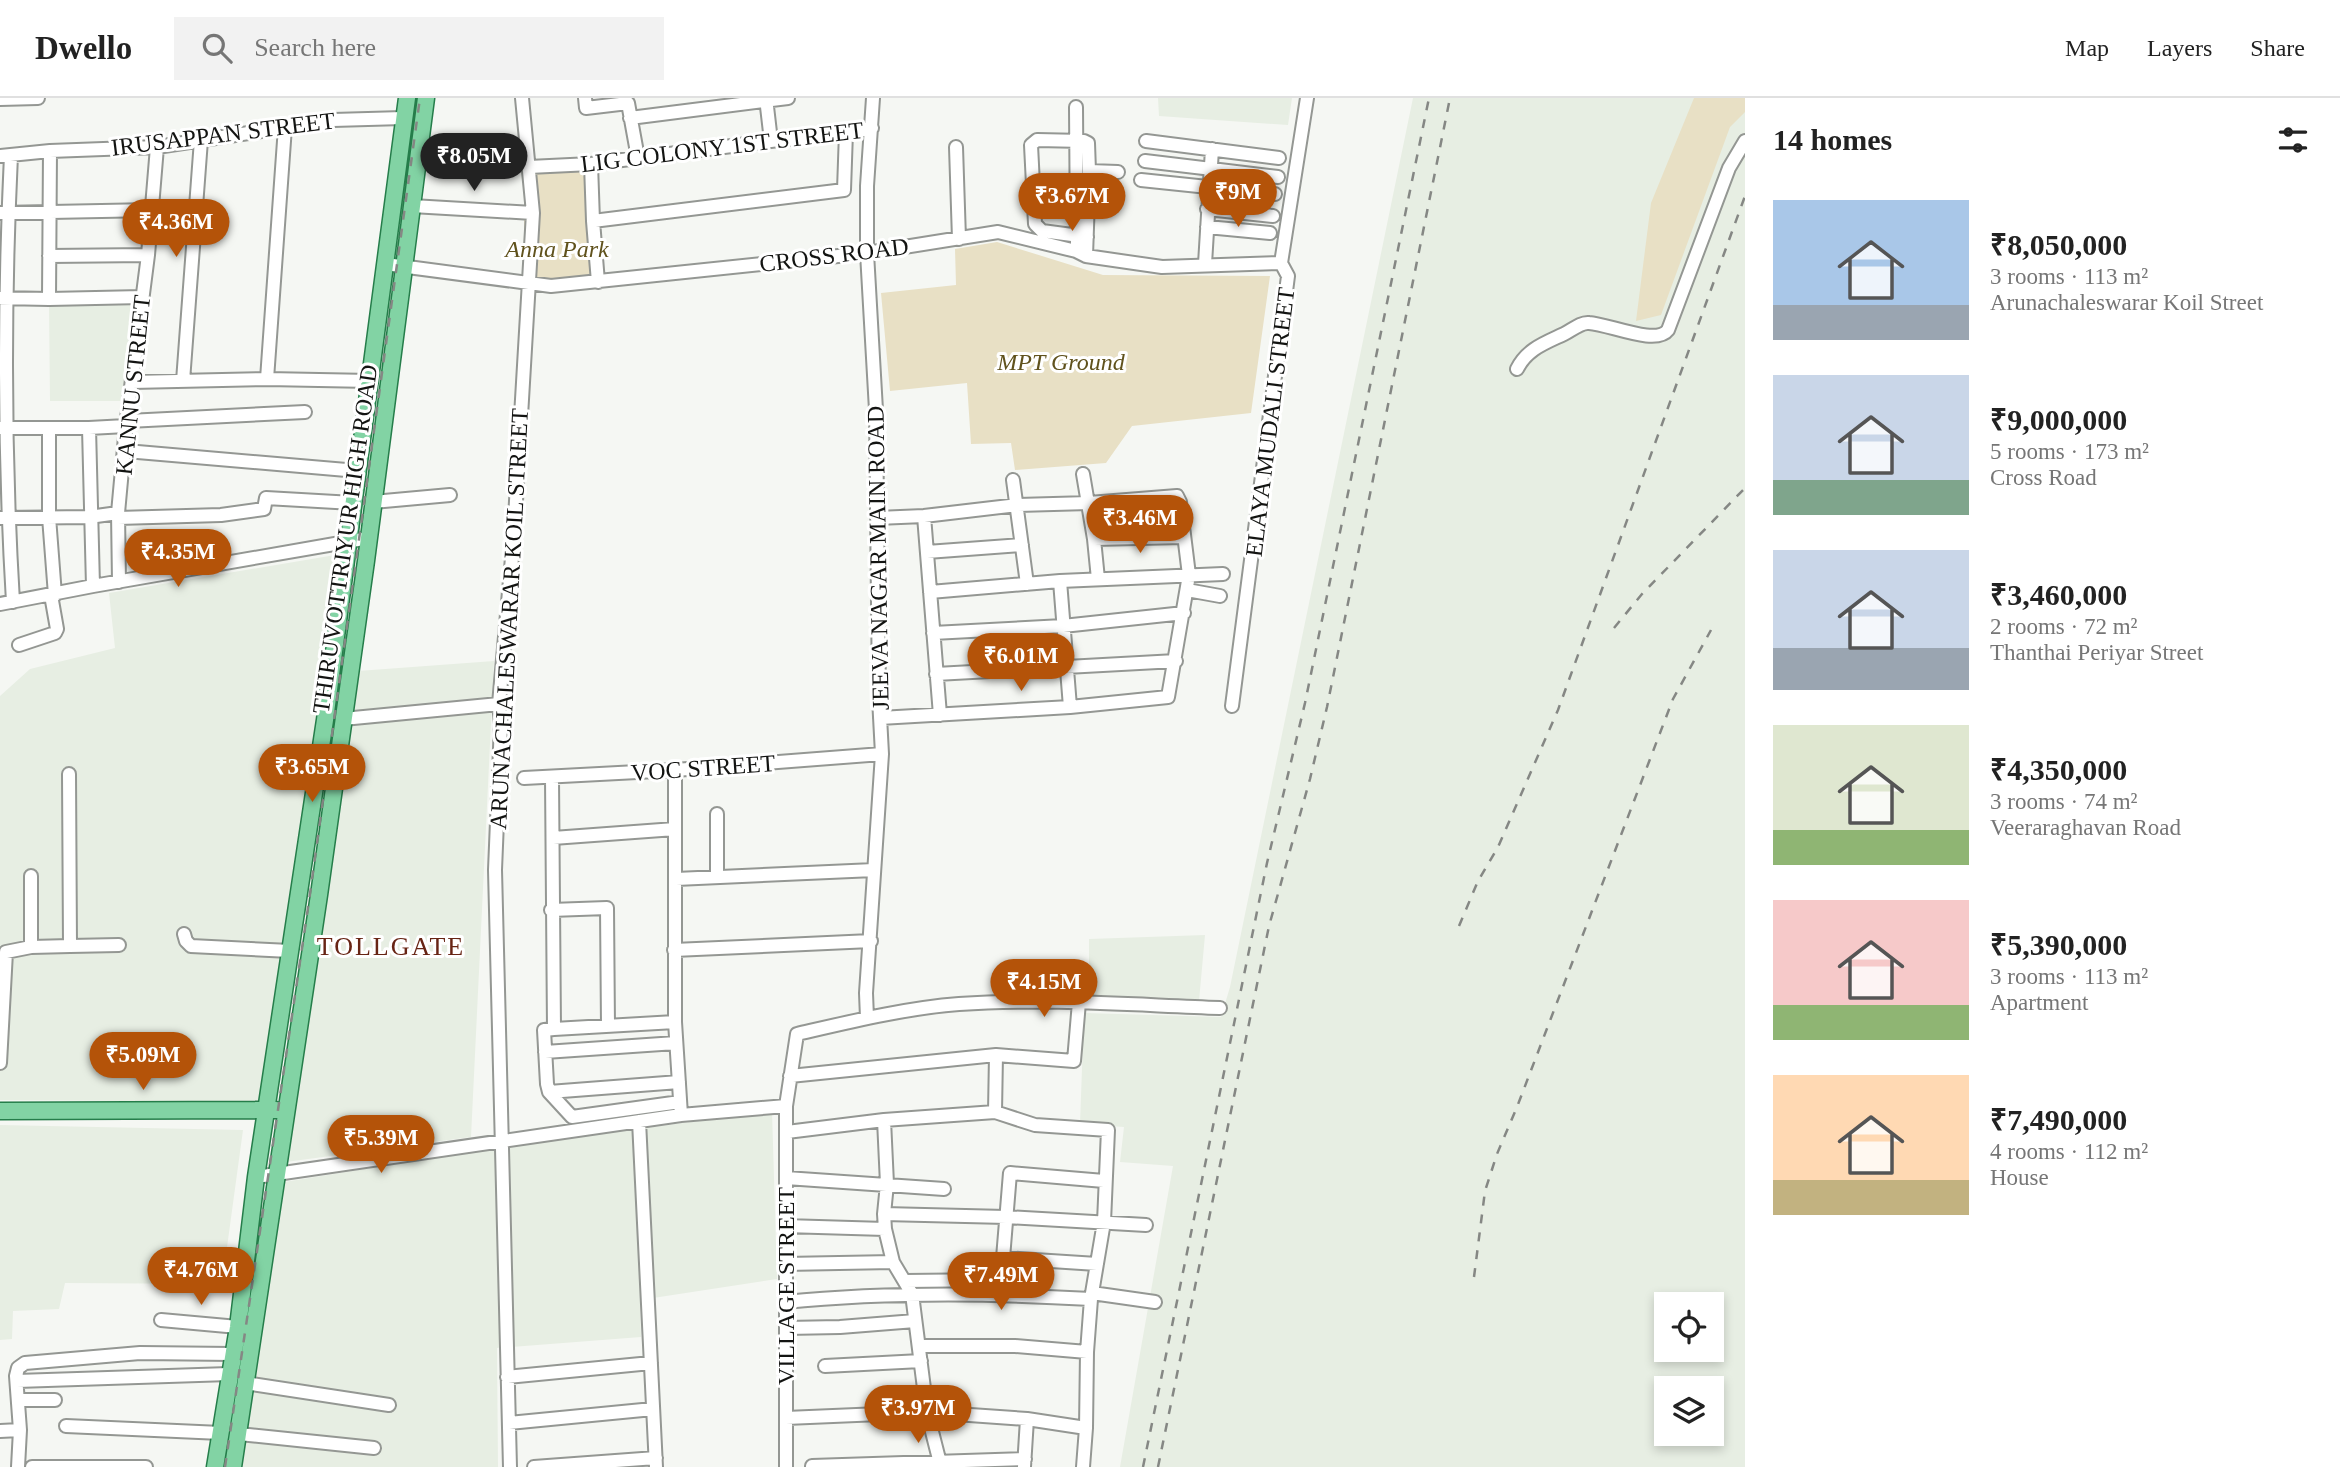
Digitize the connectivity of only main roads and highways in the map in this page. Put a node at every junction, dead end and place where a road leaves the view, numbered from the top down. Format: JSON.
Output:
{"nodes":[{"id":1,"x":407,"y":98,"type":"edge"},
{"id":2,"x":426,"y":98,"type":"edge"},
{"id":3,"x":267,"y":1110,"type":"junction"},
{"id":4,"x":285,"y":1110,"type":"junction"},
{"id":5,"x":0,"y":1111,"type":"edge"},
{"id":6,"x":215,"y":1467,"type":"edge"},
{"id":7,"x":233,"y":1467,"type":"edge"}],
"edges":[{"from":1,"to":3,"type":"main road","name":"THIRUVOTTRIYUR HIGH ROAD"},
{"from":2,"to":4,"type":"main road","name":"THIRUVOTTRIYUR HIGH ROAD"},
{"from":3,"to":4,"type":"main road"},
{"from":3,"to":5,"type":"main road"},
{"from":3,"to":6,"type":"main road","name":"THIRUVOTTRIYUR HIGH ROAD"},
{"from":4,"to":7,"type":"main road","name":"THIRUVOTTRIYUR HIGH ROAD"}]}
